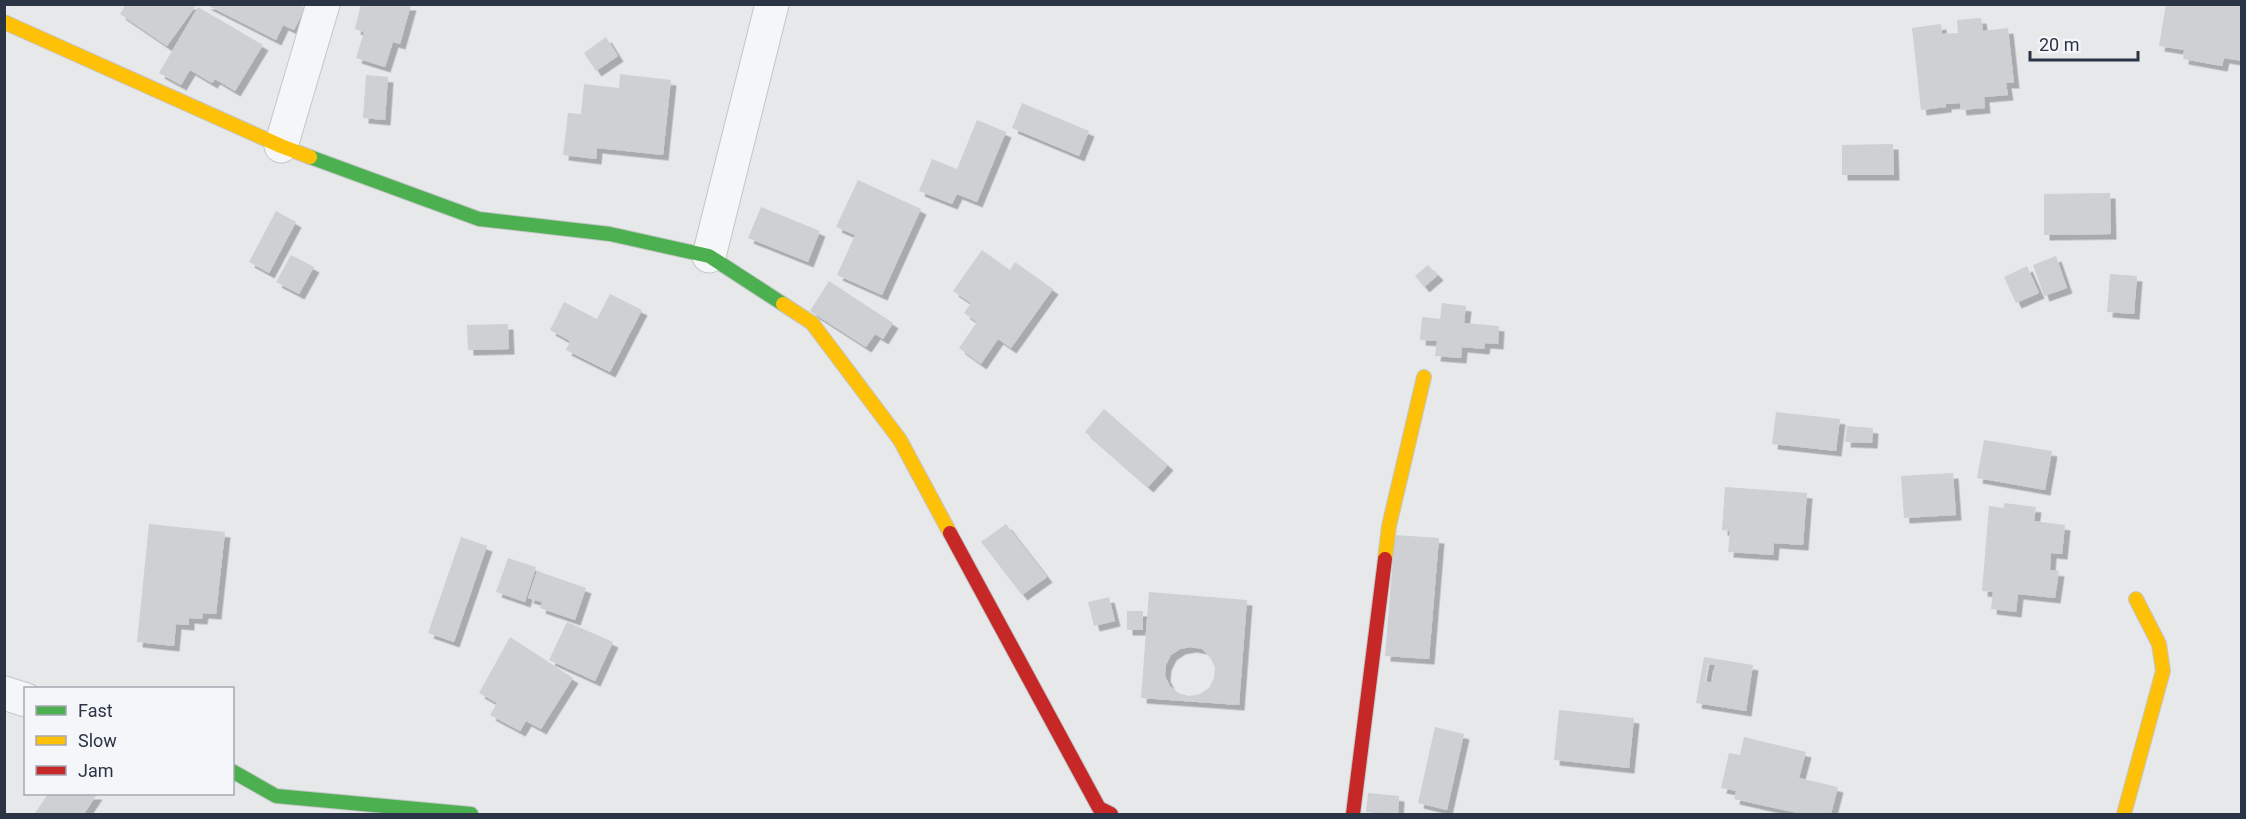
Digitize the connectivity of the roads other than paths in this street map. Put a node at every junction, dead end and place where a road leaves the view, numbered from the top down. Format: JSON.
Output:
{"nodes":[{"id":1,"x":323,"y":4,"type":"edge"},
{"id":2,"x":772,"y":4,"type":"edge"},
{"id":3,"x":4,"y":22,"type":"edge"},
{"id":4,"x":281,"y":146,"type":"junction"},
{"id":5,"x":709,"y":256,"type":"junction"},
{"id":6,"x":1424,"y":377,"type":"dead end"},
{"id":7,"x":2136,"y":599,"type":"dead end"},
{"id":8,"x":4,"y":693,"type":"edge"},
{"id":9,"x":24,"y":699,"type":"edge"},
{"id":10,"x":234,"y":772,"type":"edge"},
{"id":11,"x":1100,"y":812,"type":"edge"},
{"id":12,"x":471,"y":814,"type":"edge"},
{"id":13,"x":1353,"y":814,"type":"edge"},
{"id":14,"x":2124,"y":814,"type":"edge"}],
"edges":[{"from":1,"to":4,"type":"street"},
{"from":2,"to":5,"type":"street"},
{"from":3,"to":4,"type":"street"},
{"from":4,"to":5,"type":"street"},
{"from":5,"to":11,"type":"street"},
{"from":6,"to":13,"type":"street"},
{"from":7,"to":14,"type":"street"},
{"from":8,"to":9,"type":"street"},
{"from":10,"to":12,"type":"street"}]}
